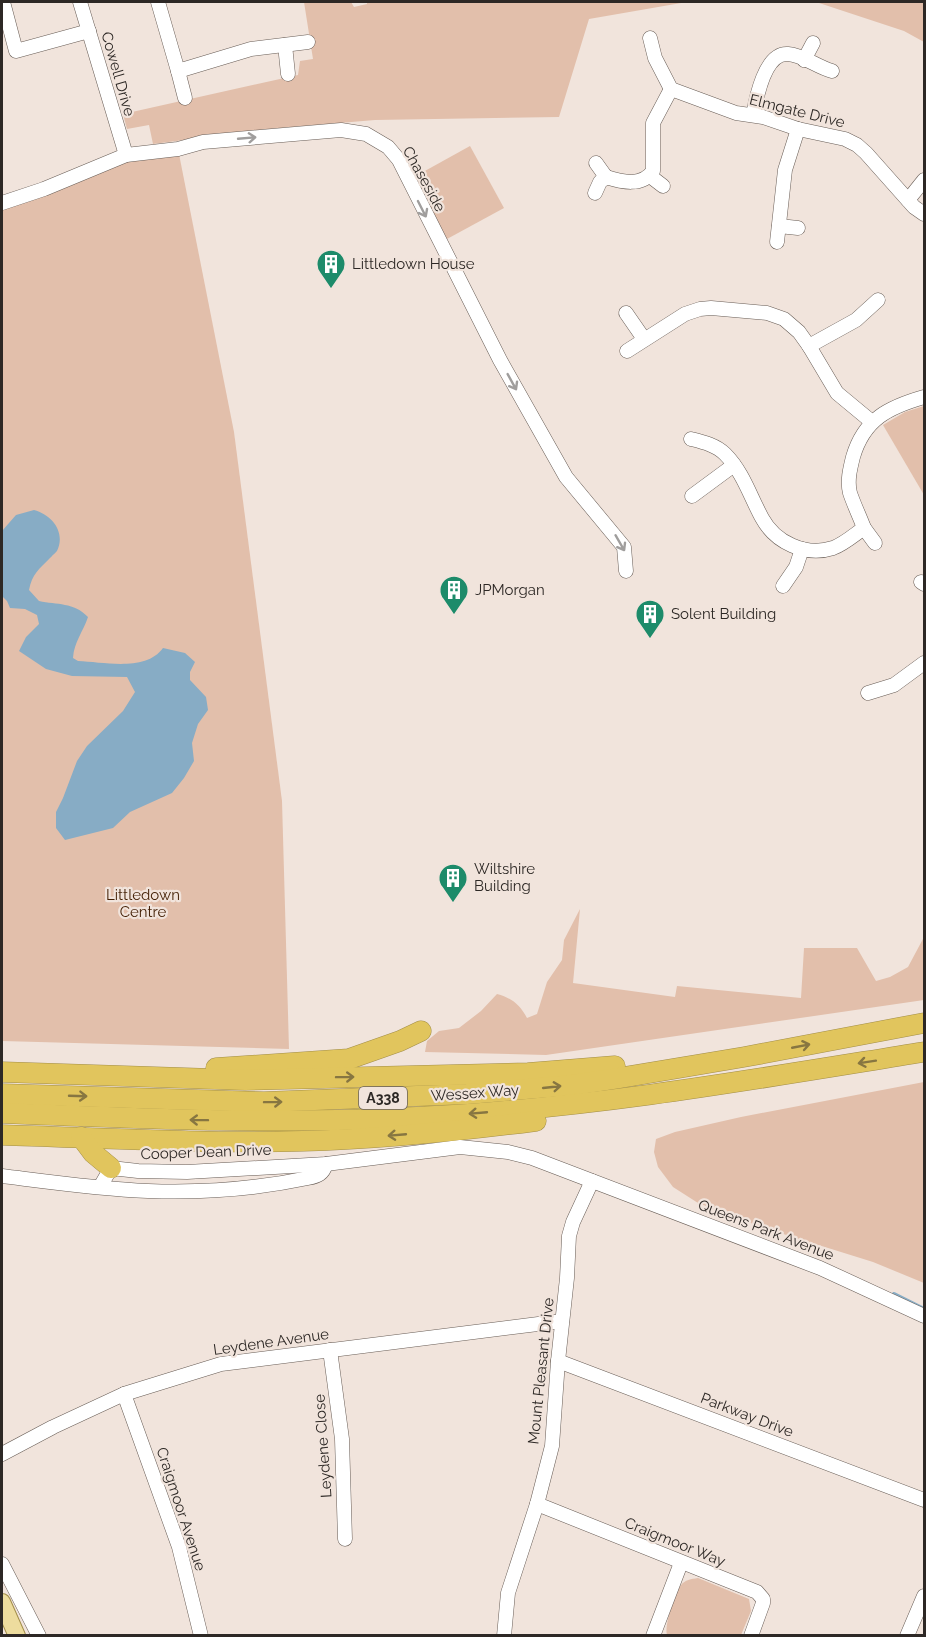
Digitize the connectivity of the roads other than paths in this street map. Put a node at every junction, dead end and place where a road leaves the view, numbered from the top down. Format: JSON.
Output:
{"nodes":[{"id":1,"x":3,"y":2,"type":"edge"},
{"id":2,"x":80,"y":2,"type":"edge"},
{"id":3,"x":158,"y":2,"type":"edge"},
{"id":4,"x":88,"y":31,"type":"junction"},
{"id":5,"x":650,"y":39,"type":"dead end"},
{"id":6,"x":308,"y":42,"type":"dead end"},
{"id":7,"x":813,"y":43,"type":"dead end"},
{"id":8,"x":285,"y":45,"type":"junction"},
{"id":9,"x":804,"y":60,"type":"junction"},
{"id":10,"x":178,"y":71,"type":"junction"},
{"id":11,"x":832,"y":71,"type":"dead end"},
{"id":12,"x":288,"y":74,"type":"dead end"},
{"id":13,"x":671,"y":89,"type":"junction"},
{"id":14,"x":185,"y":98,"type":"dead end"},
{"id":15,"x":753,"y":115,"type":"junction"},
{"id":16,"x":798,"y":129,"type":"junction"},
{"id":17,"x":126,"y":155,"type":"junction"},
{"id":18,"x":596,"y":163,"type":"dead end"},
{"id":19,"x":650,"y":176,"type":"junction"},
{"id":20,"x":606,"y":177,"type":"junction"},
{"id":21,"x":924,"y":180,"type":"edge"},
{"id":22,"x":663,"y":186,"type":"dead end"},
{"id":23,"x":595,"y":193,"type":"dead end"},
{"id":24,"x":908,"y":200,"type":"junction"},
{"id":25,"x":2,"y":202,"type":"edge"},
{"id":26,"x":924,"y":214,"type":"edge"},
{"id":27,"x":779,"y":226,"type":"junction"},
{"id":28,"x":798,"y":228,"type":"dead end"},
{"id":29,"x":777,"y":242,"type":"dead end"},
{"id":30,"x":878,"y":300,"type":"dead end"},
{"id":31,"x":626,"y":313,"type":"dead end"},
{"id":32,"x":644,"y":339,"type":"junction"},
{"id":33,"x":809,"y":346,"type":"junction"},
{"id":34,"x":627,"y":351,"type":"dead end"},
{"id":35,"x":924,"y":397,"type":"edge"},
{"id":36,"x":872,"y":422,"type":"junction"},
{"id":37,"x":691,"y":439,"type":"dead end"},
{"id":38,"x":734,"y":465,"type":"junction"},
{"id":39,"x":692,"y":496,"type":"dead end"},
{"id":40,"x":864,"y":528,"type":"junction"},
{"id":41,"x":875,"y":543,"type":"dead end"},
{"id":42,"x":802,"y":549,"type":"junction"},
{"id":43,"x":626,"y":572,"type":"dead end"},
{"id":44,"x":783,"y":586,"type":"dead end"},
{"id":45,"x":924,"y":663,"type":"edge"},
{"id":46,"x":868,"y":693,"type":"dead end"},
{"id":47,"x":924,"y":1023,"type":"edge"},
{"id":48,"x":421,"y":1030,"type":"dead end"},
{"id":49,"x":924,"y":1052,"type":"edge"},
{"id":50,"x":744,"y":1057,"type":"junction"},
{"id":51,"x":2,"y":1072,"type":"edge"},
{"id":52,"x":24,"y":1073,"type":"junction"},
{"id":53,"x":703,"y":1088,"type":"junction"},
{"id":54,"x":11,"y":1094,"type":"edge"},
{"id":55,"x":2,"y":1113,"type":"edge"},
{"id":56,"x":2,"y":1136,"type":"edge"},
{"id":57,"x":81,"y":1137,"type":"junction"},
{"id":58,"x":326,"y":1164,"type":"junction"},
{"id":59,"x":111,"y":1168,"type":"junction"},
{"id":60,"x":2,"y":1176,"type":"edge"},
{"id":61,"x":592,"y":1181,"type":"junction"},
{"id":62,"x":100,"y":1187,"type":"junction"},
{"id":63,"x":924,"y":1316,"type":"edge"},
{"id":64,"x":562,"y":1320,"type":"junction"},
{"id":65,"x":330,"y":1350,"type":"junction"},
{"id":66,"x":558,"y":1361,"type":"junction"},
{"id":67,"x":124,"y":1394,"type":"junction"},
{"id":68,"x":2,"y":1454,"type":"edge"},
{"id":69,"x":924,"y":1500,"type":"edge"},
{"id":70,"x":537,"y":1504,"type":"junction"},
{"id":71,"x":345,"y":1539,"type":"dead end"},
{"id":72,"x":681,"y":1563,"type":"junction"},
{"id":73,"x":2,"y":1564,"type":"edge"},
{"id":74,"x":924,"y":1596,"type":"edge"},
{"id":75,"x":2,"y":1602,"type":"edge"},
{"id":76,"x":17,"y":1635,"type":"edge"},
{"id":77,"x":39,"y":1635,"type":"edge"},
{"id":78,"x":201,"y":1635,"type":"edge"},
{"id":79,"x":504,"y":1635,"type":"edge"},
{"id":80,"x":653,"y":1635,"type":"edge"},
{"id":81,"x":751,"y":1635,"type":"edge"},
{"id":82,"x":907,"y":1635,"type":"edge"}],
"edges":[{"from":1,"to":4,"type":"street"},
{"from":2,"to":4,"type":"street","name":"Cowell Drive"},
{"from":3,"to":10,"type":"street"},
{"from":4,"to":17,"type":"street","name":"Cowell Drive"},
{"from":5,"to":13,"type":"street"},
{"from":6,"to":8,"type":"street"},
{"from":7,"to":9,"type":"street"},
{"from":8,"to":10,"type":"street"},
{"from":8,"to":12,"type":"street"},
{"from":9,"to":11,"type":"street"},
{"from":9,"to":15,"type":"street"},
{"from":10,"to":14,"type":"street"},
{"from":13,"to":15,"type":"street","name":"Elmgate Drive"},
{"from":13,"to":19,"type":"street"},
{"from":15,"to":16,"type":"street","name":"Elmgate Drive"},
{"from":16,"to":24,"type":"street","name":"Elmgate Drive"},
{"from":16,"to":27,"type":"street"},
{"from":17,"to":25,"type":"street","name":"Chaseside"},
{"from":17,"to":43,"type":"street","name":"Chaseside","one_way":true},
{"from":18,"to":20,"type":"street"},
{"from":19,"to":20,"type":"street"},
{"from":19,"to":22,"type":"street"},
{"from":20,"to":23,"type":"street"},
{"from":21,"to":24,"type":"street"},
{"from":24,"to":26,"type":"street","name":"Elmgate Drive"},
{"from":27,"to":28,"type":"street"},
{"from":27,"to":29,"type":"street"},
{"from":30,"to":33,"type":"street"},
{"from":31,"to":32,"type":"street"},
{"from":32,"to":33,"type":"street"},
{"from":32,"to":34,"type":"street"},
{"from":33,"to":36,"type":"street"},
{"from":35,"to":36,"type":"street"},
{"from":36,"to":40,"type":"street"},
{"from":37,"to":38,"type":"street"},
{"from":38,"to":39,"type":"street"},
{"from":38,"to":42,"type":"street"},
{"from":40,"to":41,"type":"street"},
{"from":40,"to":42,"type":"street"},
{"from":42,"to":44,"type":"street"},
{"from":45,"to":46,"type":"street"},
{"from":50,"to":47,"type":"highway","name":"Wessex Way","number":"A338","one_way":true},
{"from":48,"to":52,"type":"highway"},
{"from":49,"to":53,"type":"highway","name":"Wessex Way","number":"A338","one_way":true},
{"from":52,"to":50,"type":"highway","one_way":true},
{"from":54,"to":50,"type":"highway","name":"Wessex Way","number":"A338","one_way":true},
{"from":51,"to":52,"type":"highway"},
{"from":53,"to":55,"type":"highway","name":"Wessex Way","number":"A338","one_way":true},
{"from":53,"to":57,"type":"highway","one_way":true},
{"from":56,"to":57,"type":"highway"},
{"from":57,"to":59,"type":"highway"},
{"from":58,"to":59,"type":"street","name":"Cooper Dean Drive"},
{"from":58,"to":61,"type":"street","name":"Cooper Dean Drive"},
{"from":58,"to":62,"type":"street","name":"Cooper Dean Drive"},
{"from":59,"to":62,"type":"street"},
{"from":60,"to":62,"type":"street","name":"Cooper Dean Drive"},
{"from":61,"to":63,"type":"street","name":"Queens Park Avenue"},
{"from":61,"to":64,"type":"street","name":"Mount Pleasant Drive"},
{"from":64,"to":65,"type":"street","name":"Leydene Avenue"},
{"from":64,"to":66,"type":"street","name":"Mount Pleasant Drive"},
{"from":65,"to":67,"type":"street","name":"Leydene Avenue"},
{"from":65,"to":71,"type":"street","name":"Leydene Close"},
{"from":66,"to":69,"type":"street","name":"Parkway Drive"},
{"from":66,"to":70,"type":"street","name":"Mount Pleasant Drive"},
{"from":67,"to":68,"type":"street","name":"Leydene Avenue"},
{"from":67,"to":78,"type":"street","name":"Craigmoor Avenue"},
{"from":70,"to":72,"type":"street","name":"Craigmoor Way"},
{"from":70,"to":79,"type":"street","name":"Mount Pleasant Drive"},
{"from":72,"to":80,"type":"street"},
{"from":72,"to":81,"type":"street","name":"Craigmoor Way"},
{"from":73,"to":77,"type":"street"},
{"from":74,"to":82,"type":"street"},
{"from":75,"to":76,"type":"main road"}]}
